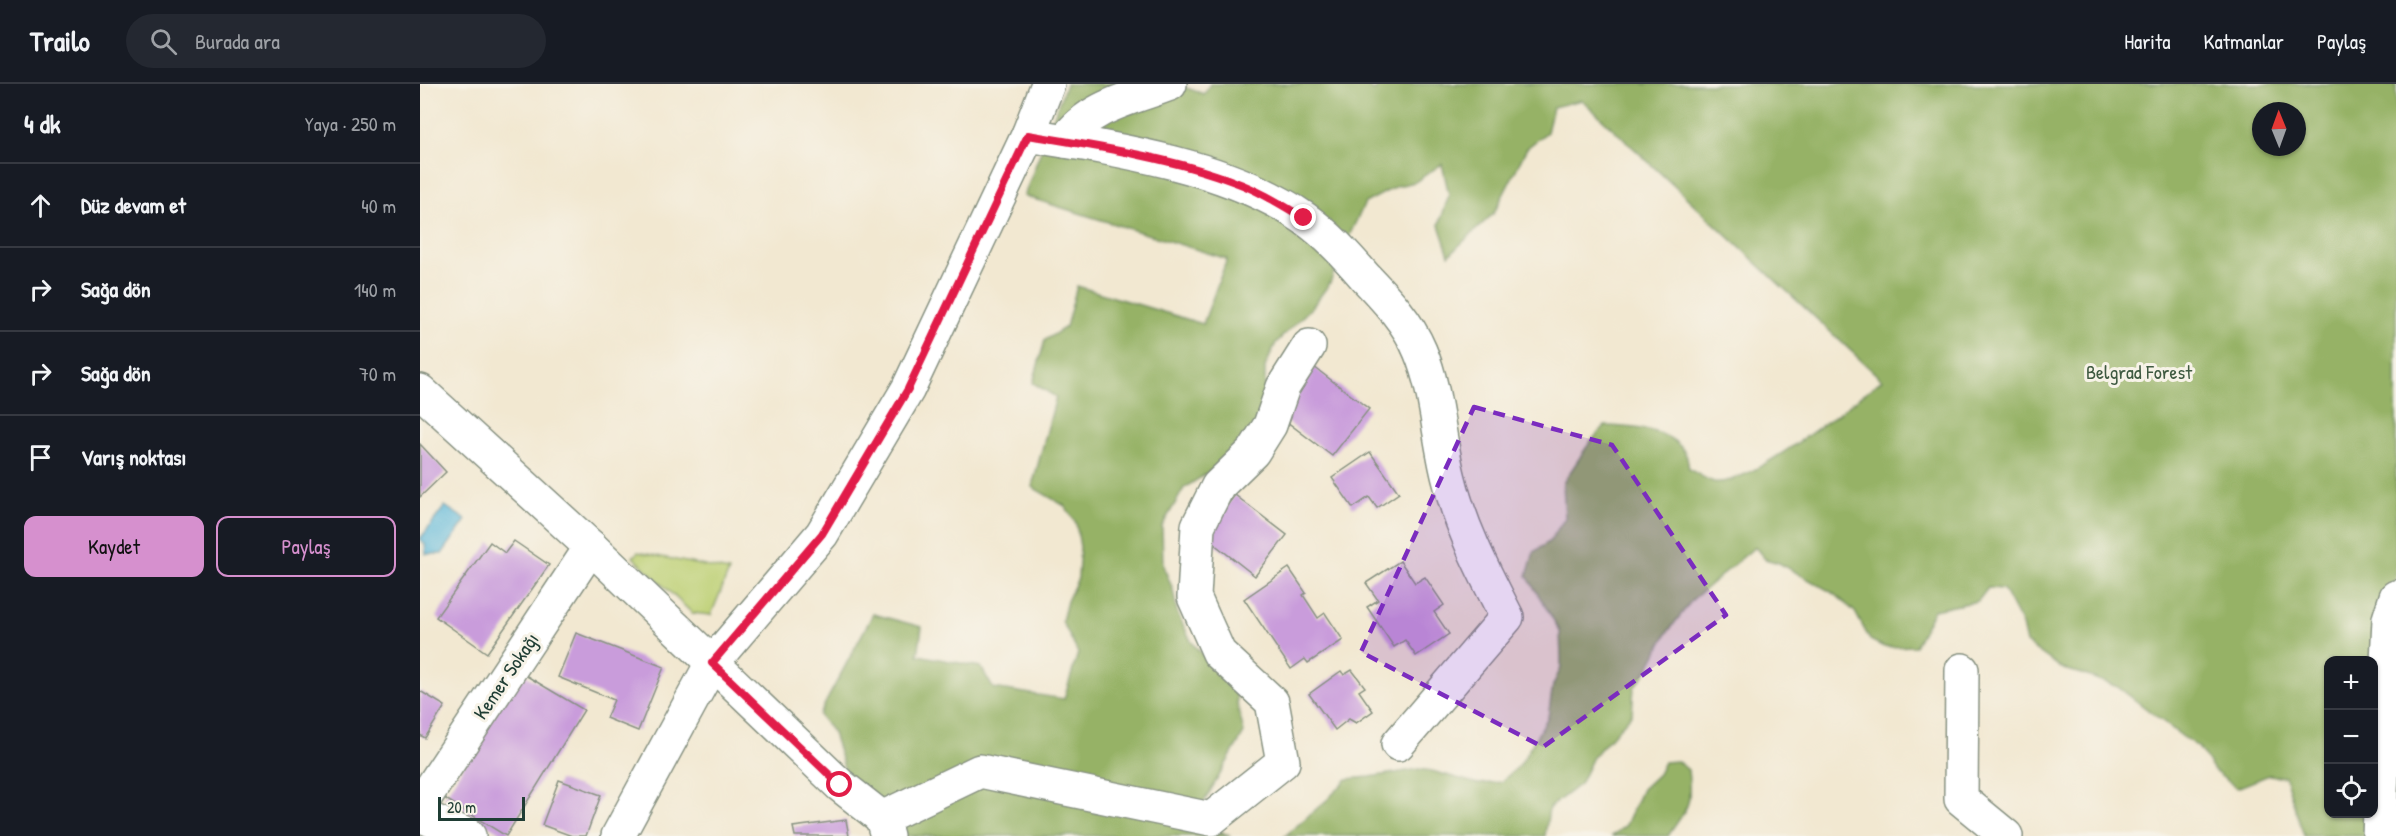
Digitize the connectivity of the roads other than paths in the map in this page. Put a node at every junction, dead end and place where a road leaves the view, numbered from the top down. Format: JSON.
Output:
{"nodes":[{"id":1,"x":1048,"y":84,"type":"edge"},
{"id":2,"x":1170,"y":84,"type":"edge"},
{"id":3,"x":1028,"y":135,"type":"junction"},
{"id":4,"x":1065,"y":141,"type":"junction"},
{"id":5,"x":1309,"y":346,"type":"dead end"},
{"id":6,"x":420,"y":391,"type":"edge"},
{"id":7,"x":591,"y":548,"type":"junction"},
{"id":8,"x":2396,"y":597,"type":"edge"},
{"id":9,"x":712,"y":663,"type":"junction"},
{"id":10,"x":1962,"y":670,"type":"dead end"},
{"id":11,"x":1398,"y":744,"type":"dead end"},
{"id":12,"x":420,"y":805,"type":"edge"},
{"id":13,"x":885,"y":827,"type":"edge"},
{"id":14,"x":618,"y":836,"type":"edge"},
{"id":15,"x":2006,"y":836,"type":"edge"},
{"id":16,"x":2379,"y":836,"type":"edge"}],
"edges":[{"from":1,"to":3,"type":"street"},
{"from":2,"to":4,"type":"street"},
{"from":3,"to":4,"type":"street"},
{"from":3,"to":9,"type":"street"},
{"from":4,"to":11,"type":"street"},
{"from":5,"to":13,"type":"street"},
{"from":6,"to":7,"type":"street"},
{"from":7,"to":9,"type":"street"},
{"from":7,"to":12,"type":"street","name":"Kemer Sokağı"},
{"from":8,"to":16,"type":"street"},
{"from":9,"to":13,"type":"street"},
{"from":9,"to":14,"type":"street"},
{"from":10,"to":15,"type":"street"}]}
